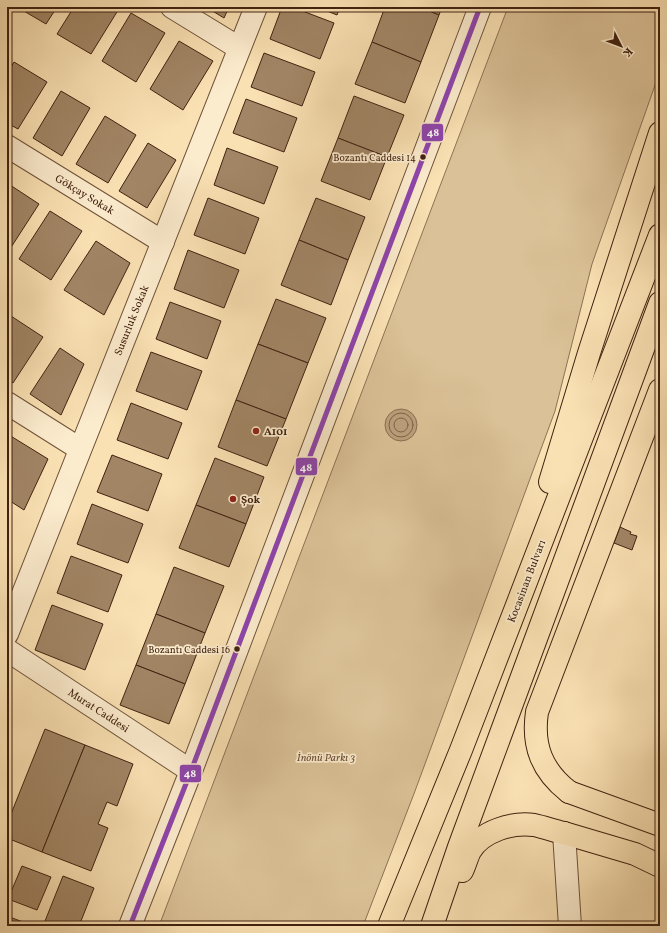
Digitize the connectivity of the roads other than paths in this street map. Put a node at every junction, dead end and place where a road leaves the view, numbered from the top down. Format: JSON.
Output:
{"nodes":[{"id":1,"x":172,"y":7,"type":"edge"},
{"id":2,"x":256,"y":7,"type":"edge"},
{"id":3,"x":480,"y":7,"type":"edge"},
{"id":4,"x":239,"y":48,"type":"junction"},
{"id":5,"x":660,"y":133,"type":"edge"},
{"id":6,"x":7,"y":146,"type":"edge"},
{"id":7,"x":660,"y":235,"type":"edge"},
{"id":8,"x":163,"y":242,"type":"junction"},
{"id":9,"x":660,"y":302,"type":"edge"},
{"id":10,"x":660,"y":381,"type":"edge"},
{"id":11,"x":660,"y":390,"type":"edge"},
{"id":12,"x":7,"y":403,"type":"edge"},
{"id":13,"x":80,"y":449,"type":"junction"},
{"id":14,"x":7,"y":634,"type":"edge"},
{"id":15,"x":535,"y":643,"type":"junction"},
{"id":16,"x":500,"y":648,"type":"junction"},
{"id":17,"x":7,"y":650,"type":"edge"},
{"id":18,"x":191,"y":771,"type":"junction"},
{"id":19,"x":660,"y":825,"type":"edge"},
{"id":20,"x":564,"y":834,"type":"junction"},
{"id":21,"x":660,"y":866,"type":"edge"},
{"id":22,"x":130,"y":926,"type":"edge"},
{"id":23,"x":388,"y":926,"type":"edge"},
{"id":24,"x":432,"y":926,"type":"edge"},
{"id":25,"x":440,"y":926,"type":"edge"},
{"id":26,"x":570,"y":926,"type":"edge"}],
"edges":[{"from":1,"to":4,"type":"street"},
{"from":2,"to":4,"type":"street","name":"Susurluk Sokak"},
{"from":3,"to":18,"type":"street"},
{"from":4,"to":8,"type":"street","name":"Susurluk Sokak"},
{"from":5,"to":16,"type":"main road"},
{"from":6,"to":8,"type":"street","name":"Gökçay Sokak"},
{"from":7,"to":16,"type":"main road","name":"Kocasinan Bulvarı"},
{"from":8,"to":13,"type":"street","name":"Susurluk Sokak"},
{"from":9,"to":15,"type":"main road"},
{"from":10,"to":15,"type":"main road"},
{"from":11,"to":19,"type":"main road"},
{"from":12,"to":13,"type":"street"},
{"from":13,"to":14,"type":"street","name":"Susurluk Sokak"},
{"from":15,"to":24,"type":"main road"},
{"from":16,"to":23,"type":"main road","name":"Kocasinan Bulvarı"},
{"from":17,"to":18,"type":"street","name":"Murat Caddesi"},
{"from":18,"to":22,"type":"street"},
{"from":20,"to":21,"type":"main road"},
{"from":20,"to":25,"type":"main road"},
{"from":20,"to":26,"type":"street"}]}
